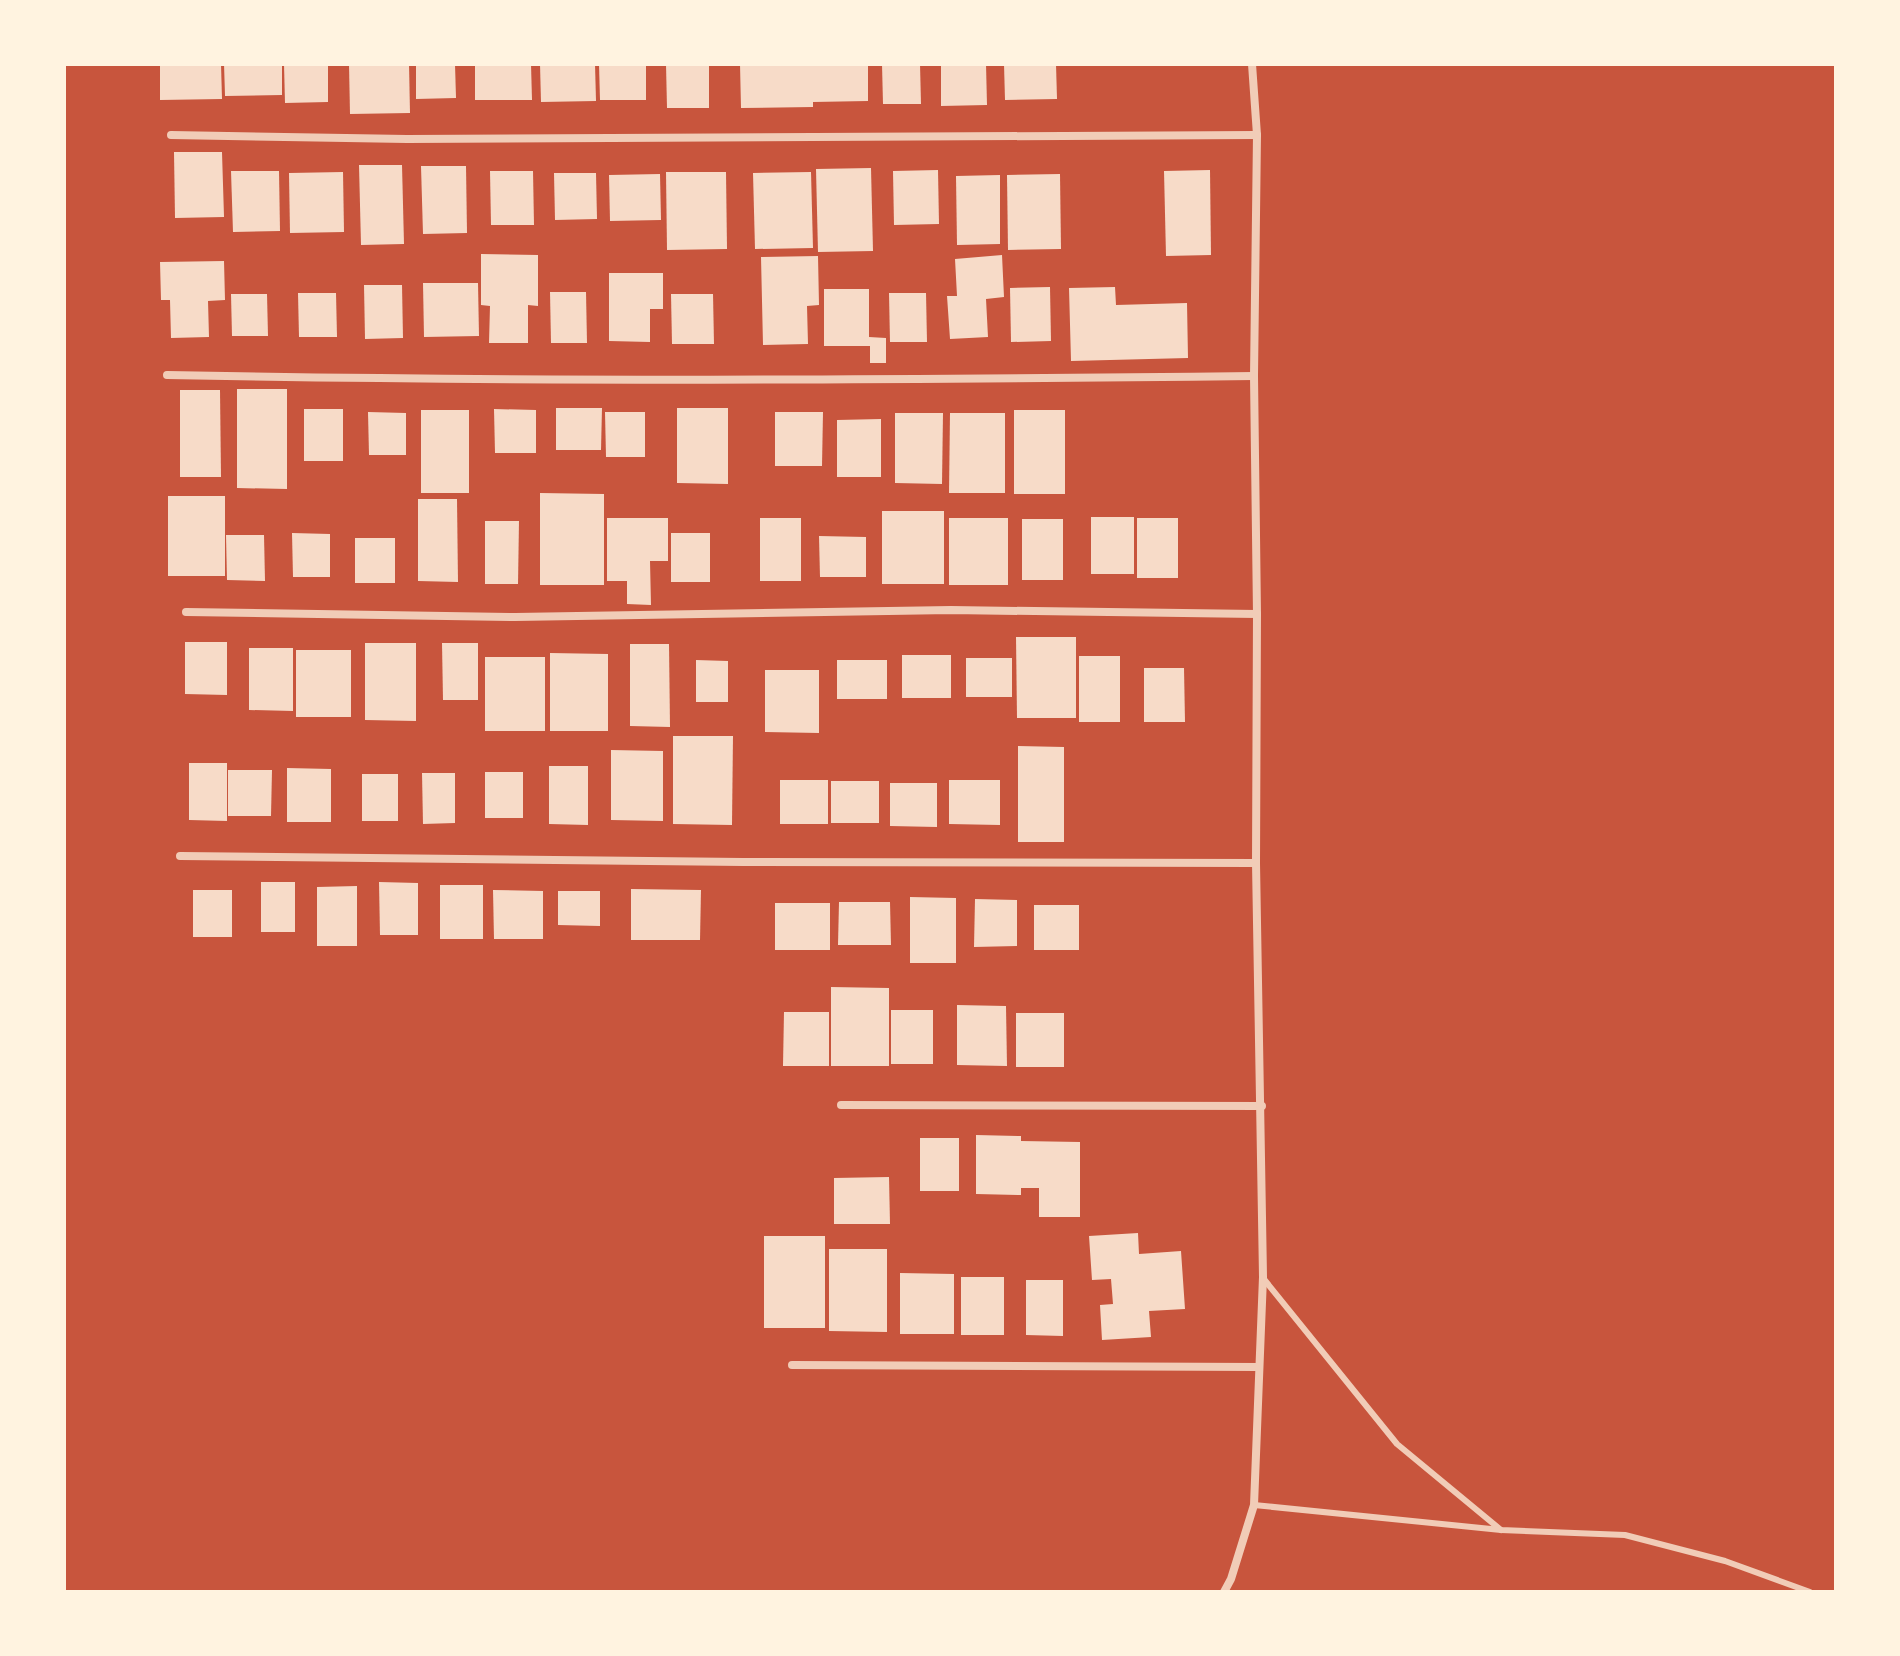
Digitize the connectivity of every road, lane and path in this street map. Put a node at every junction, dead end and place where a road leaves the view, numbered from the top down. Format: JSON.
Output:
{"nodes":[{"id":1,"x":1252,"y":64,"type":"edge"},
{"id":2,"x":171,"y":135,"type":"dead end"},
{"id":3,"x":1257,"y":135,"type":"junction"},
{"id":4,"x":167,"y":375,"type":"dead end"},
{"id":5,"x":1254,"y":376,"type":"junction"},
{"id":6,"x":186,"y":612,"type":"dead end"},
{"id":7,"x":1257,"y":614,"type":"junction"},
{"id":8,"x":180,"y":856,"type":"dead end"},
{"id":9,"x":1256,"y":863,"type":"junction"},
{"id":10,"x":841,"y":1105,"type":"dead end"},
{"id":11,"x":1262,"y":1106,"type":"junction"},
{"id":12,"x":1263,"y":1277,"type":"junction"},
{"id":13,"x":792,"y":1365,"type":"dead end"},
{"id":14,"x":1259,"y":1367,"type":"junction"},
{"id":15,"x":1254,"y":1505,"type":"junction"},
{"id":16,"x":1501,"y":1530,"type":"junction"},
{"id":17,"x":1224,"y":1592,"type":"edge"},
{"id":18,"x":1810,"y":1592,"type":"edge"}],
"edges":[{"from":1,"to":3,"type":"street"},
{"from":2,"to":3,"type":"street"},
{"from":3,"to":5,"type":"street"},
{"from":4,"to":5,"type":"street"},
{"from":5,"to":7,"type":"street"},
{"from":6,"to":7,"type":"street"},
{"from":7,"to":9,"type":"street"},
{"from":8,"to":9,"type":"street"},
{"from":9,"to":11,"type":"street"},
{"from":10,"to":11,"type":"street"},
{"from":11,"to":12,"type":"street"},
{"from":12,"to":14,"type":"street"},
{"from":12,"to":16,"type":"lane"},
{"from":13,"to":14,"type":"street"},
{"from":14,"to":15,"type":"street"},
{"from":15,"to":16,"type":"lane"},
{"from":15,"to":17,"type":"street"},
{"from":16,"to":18,"type":"lane"}]}
